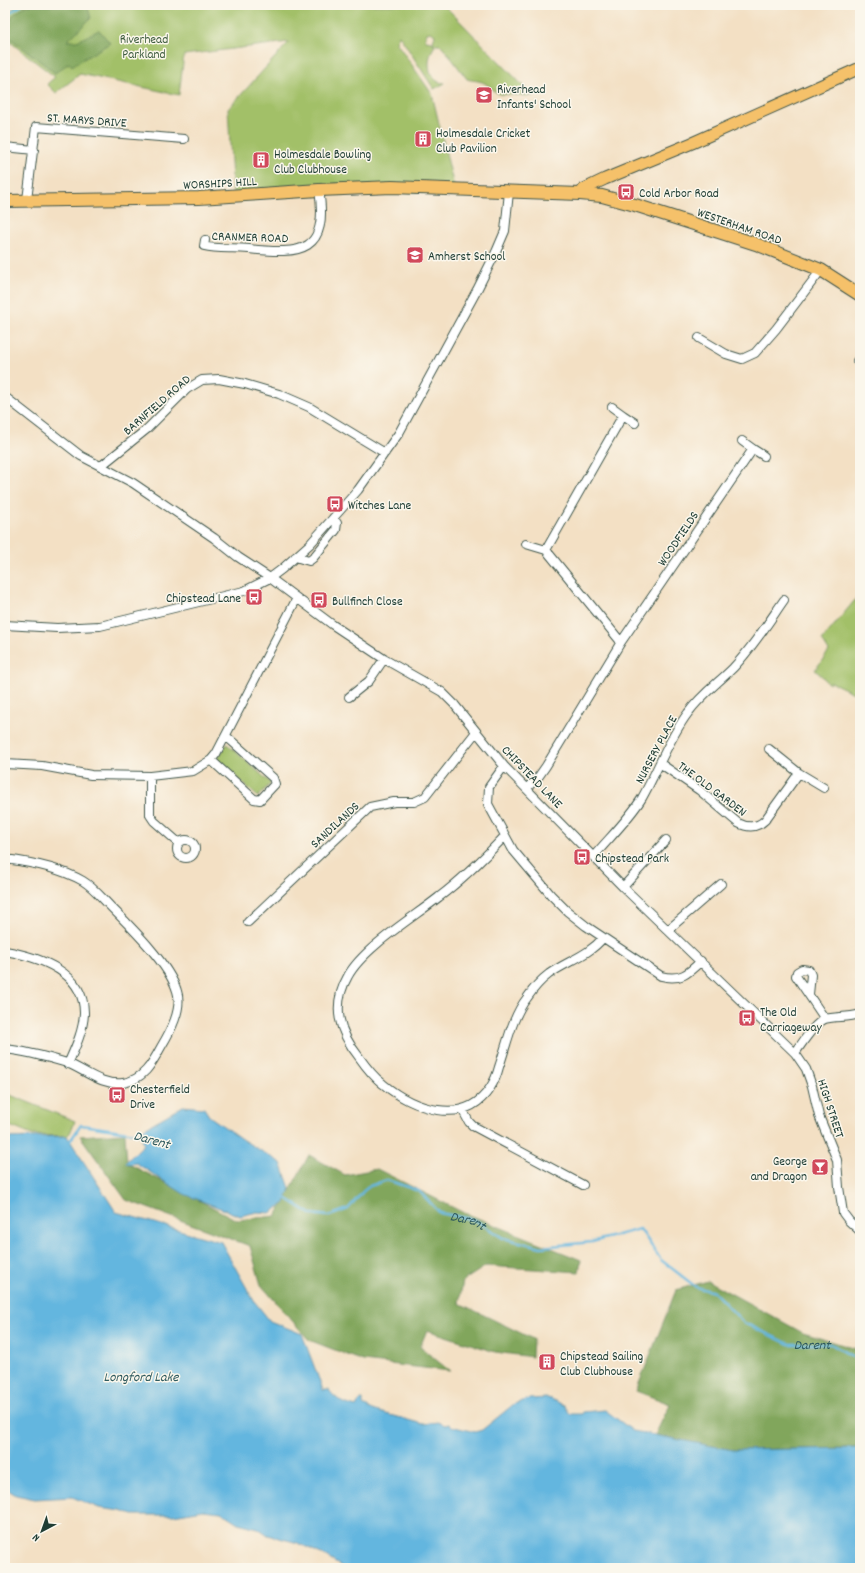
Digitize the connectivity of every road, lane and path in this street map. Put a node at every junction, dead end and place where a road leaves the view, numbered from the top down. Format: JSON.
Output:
{"nodes":[{"id":1,"x":860,"y":68,"type":"edge"},
{"id":2,"x":184,"y":139,"type":"dead end"},
{"id":3,"x":5,"y":147,"type":"edge"},
{"id":4,"x":34,"y":150,"type":"junction"},
{"id":5,"x":319,"y":190,"type":"junction"},
{"id":6,"x":509,"y":192,"type":"junction"},
{"id":7,"x":580,"y":194,"type":"junction"},
{"id":8,"x":27,"y":200,"type":"junction"},
{"id":9,"x":5,"y":201,"type":"edge"},
{"id":10,"x":205,"y":246,"type":"dead end"},
{"id":11,"x":821,"y":270,"type":"junction"},
{"id":12,"x":860,"y":294,"type":"edge"},
{"id":13,"x":698,"y":338,"type":"dead end"},
{"id":14,"x":5,"y":397,"type":"edge"},
{"id":15,"x":612,"y":407,"type":"dead end"},
{"id":16,"x":623,"y":415,"type":"junction"},
{"id":17,"x":635,"y":423,"type":"dead end"},
{"id":18,"x":742,"y":441,"type":"dead end"},
{"id":19,"x":753,"y":449,"type":"junction"},
{"id":20,"x":385,"y":453,"type":"junction"},
{"id":21,"x":764,"y":456,"type":"dead end"},
{"id":22,"x":101,"y":466,"type":"junction"},
{"id":23,"x":333,"y":518,"type":"junction"},
{"id":24,"x":526,"y":544,"type":"dead end"},
{"id":25,"x":546,"y":550,"type":"junction"},
{"id":26,"x":295,"y":558,"type":"junction"},
{"id":27,"x":270,"y":578,"type":"junction"},
{"id":28,"x":297,"y":598,"type":"junction"},
{"id":29,"x":784,"y":600,"type":"dead end"},
{"id":30,"x":5,"y":625,"type":"edge"},
{"id":31,"x":621,"y":642,"type":"junction"},
{"id":32,"x":384,"y":659,"type":"junction"},
{"id":33,"x":349,"y":698,"type":"dead end"},
{"id":34,"x":476,"y":732,"type":"junction"},
{"id":35,"x":226,"y":736,"type":"junction"},
{"id":36,"x":769,"y":749,"type":"dead end"},
{"id":37,"x":210,"y":760,"type":"junction"},
{"id":38,"x":5,"y":764,"type":"edge"},
{"id":39,"x":661,"y":764,"type":"junction"},
{"id":40,"x":504,"y":766,"type":"junction"},
{"id":41,"x":799,"y":773,"type":"junction"},
{"id":42,"x":150,"y":776,"type":"junction"},
{"id":43,"x":527,"y":788,"type":"junction"},
{"id":44,"x":824,"y":788,"type":"dead end"},
{"id":45,"x":504,"y":837,"type":"junction"},
{"id":46,"x":666,"y":840,"type":"dead end"},
{"id":47,"x":179,"y":843,"type":"dead end"},
{"id":48,"x":594,"y":856,"type":"junction"},
{"id":49,"x":5,"y":859,"type":"edge"},
{"id":50,"x":720,"y":884,"type":"dead end"},
{"id":51,"x":623,"y":887,"type":"junction"},
{"id":52,"x":248,"y":922,"type":"dead end"},
{"id":53,"x":668,"y":930,"type":"junction"},
{"id":54,"x":603,"y":938,"type":"junction"},
{"id":55,"x":5,"y":951,"type":"edge"},
{"id":56,"x":701,"y":961,"type":"junction"},
{"id":57,"x":809,"y":994,"type":"dead end"},
{"id":58,"x":860,"y":1014,"type":"edge"},
{"id":59,"x":824,"y":1020,"type":"junction"},
{"id":60,"x":783,"y":1040,"type":"joint"},
{"id":61,"x":5,"y":1049,"type":"edge"},
{"id":62,"x":795,"y":1053,"type":"junction"},
{"id":63,"x":68,"y":1064,"type":"junction"},
{"id":64,"x":462,"y":1109,"type":"junction"},
{"id":65,"x":583,"y":1185,"type":"dead end"},
{"id":66,"x":860,"y":1231,"type":"edge"}],
"edges":[{"from":1,"to":7,"type":"main road"},
{"from":2,"to":4,"type":"street","name":"ST. MARYS DRIVE"},
{"from":3,"to":4,"type":"street"},
{"from":4,"to":8,"type":"street","name":"ST. MARYS DRIVE"},
{"from":5,"to":6,"type":"highway","name":"WORSHIPS HILL"},
{"from":5,"to":8,"type":"highway","name":"WORSHIPS HILL"},
{"from":5,"to":10,"type":"street","name":"CRANMER ROAD"},
{"from":6,"to":7,"type":"highway","name":"WORSHIPS HILL"},
{"from":6,"to":20,"type":"street"},
{"from":7,"to":11,"type":"highway","name":"WESTERHAM ROAD"},
{"from":8,"to":9,"type":"highway","name":"WORSHIPS HILL"},
{"from":11,"to":12,"type":"highway","name":"WESTERHAM ROAD"},
{"from":11,"to":13,"type":"street"},
{"from":14,"to":22,"type":"street","name":"CHIPSTEAD LANE"},
{"from":15,"to":16,"type":"street"},
{"from":16,"to":17,"type":"street"},
{"from":16,"to":25,"type":"street"},
{"from":18,"to":19,"type":"street"},
{"from":19,"to":21,"type":"street"},
{"from":19,"to":31,"type":"street","name":"WOODFIELDS"},
{"from":20,"to":22,"type":"street","name":"BARNFIELD ROAD"},
{"from":20,"to":23,"type":"street"},
{"from":22,"to":27,"type":"street","name":"CHIPSTEAD LANE"},
{"from":23,"to":26,"type":"street"},
{"from":23,"to":26,"type":"street"},
{"from":24,"to":25,"type":"street"},
{"from":25,"to":31,"type":"street"},
{"from":26,"to":27,"type":"street"},
{"from":27,"to":28,"type":"street","name":"CHIPSTEAD LANE"},
{"from":27,"to":30,"type":"street"},
{"from":28,"to":32,"type":"street","name":"CHIPSTEAD LANE"},
{"from":28,"to":35,"type":"street"},
{"from":29,"to":39,"type":"street","name":"NURSERY PLACE"},
{"from":31,"to":43,"type":"street","name":"WOODFIELDS"},
{"from":32,"to":33,"type":"street"},
{"from":32,"to":34,"type":"street","name":"CHIPSTEAD LANE"},
{"from":34,"to":40,"type":"street","name":"CHIPSTEAD LANE"},
{"from":34,"to":52,"type":"street","name":"SANDILANDS"},
{"from":35,"to":37,"type":"street"},
{"from":35,"to":37,"type":"street"},
{"from":36,"to":41,"type":"street"},
{"from":37,"to":42,"type":"street"},
{"from":38,"to":42,"type":"street"},
{"from":39,"to":41,"type":"street","name":"THE OLD GARDEN"},
{"from":39,"to":48,"type":"street","name":"NURSERY PLACE"},
{"from":40,"to":43,"type":"street","name":"CHIPSTEAD LANE"},
{"from":40,"to":45,"type":"street"},
{"from":41,"to":44,"type":"street"},
{"from":42,"to":47,"type":"street"},
{"from":43,"to":48,"type":"street","name":"CHIPSTEAD LANE"},
{"from":45,"to":54,"type":"street"},
{"from":45,"to":64,"type":"street"},
{"from":46,"to":51,"type":"street"},
{"from":48,"to":51,"type":"street","name":"CHIPSTEAD LANE"},
{"from":49,"to":63,"type":"street"},
{"from":50,"to":53,"type":"street"},
{"from":51,"to":53,"type":"street","name":"CHIPSTEAD LANE"},
{"from":53,"to":56,"type":"street","name":"CHIPSTEAD LANE"},
{"from":54,"to":56,"type":"street"},
{"from":54,"to":64,"type":"street"},
{"from":55,"to":63,"type":"street"},
{"from":56,"to":60,"type":"street","name":"CHIPSTEAD LANE"},
{"from":57,"to":59,"type":"street"},
{"from":58,"to":59,"type":"street"},
{"from":59,"to":62,"type":"street"},
{"from":60,"to":62,"type":"street","name":"HIGH STREET"},
{"from":61,"to":63,"type":"street"},
{"from":62,"to":66,"type":"street","name":"HIGH STREET"},
{"from":64,"to":65,"type":"street"}]}
